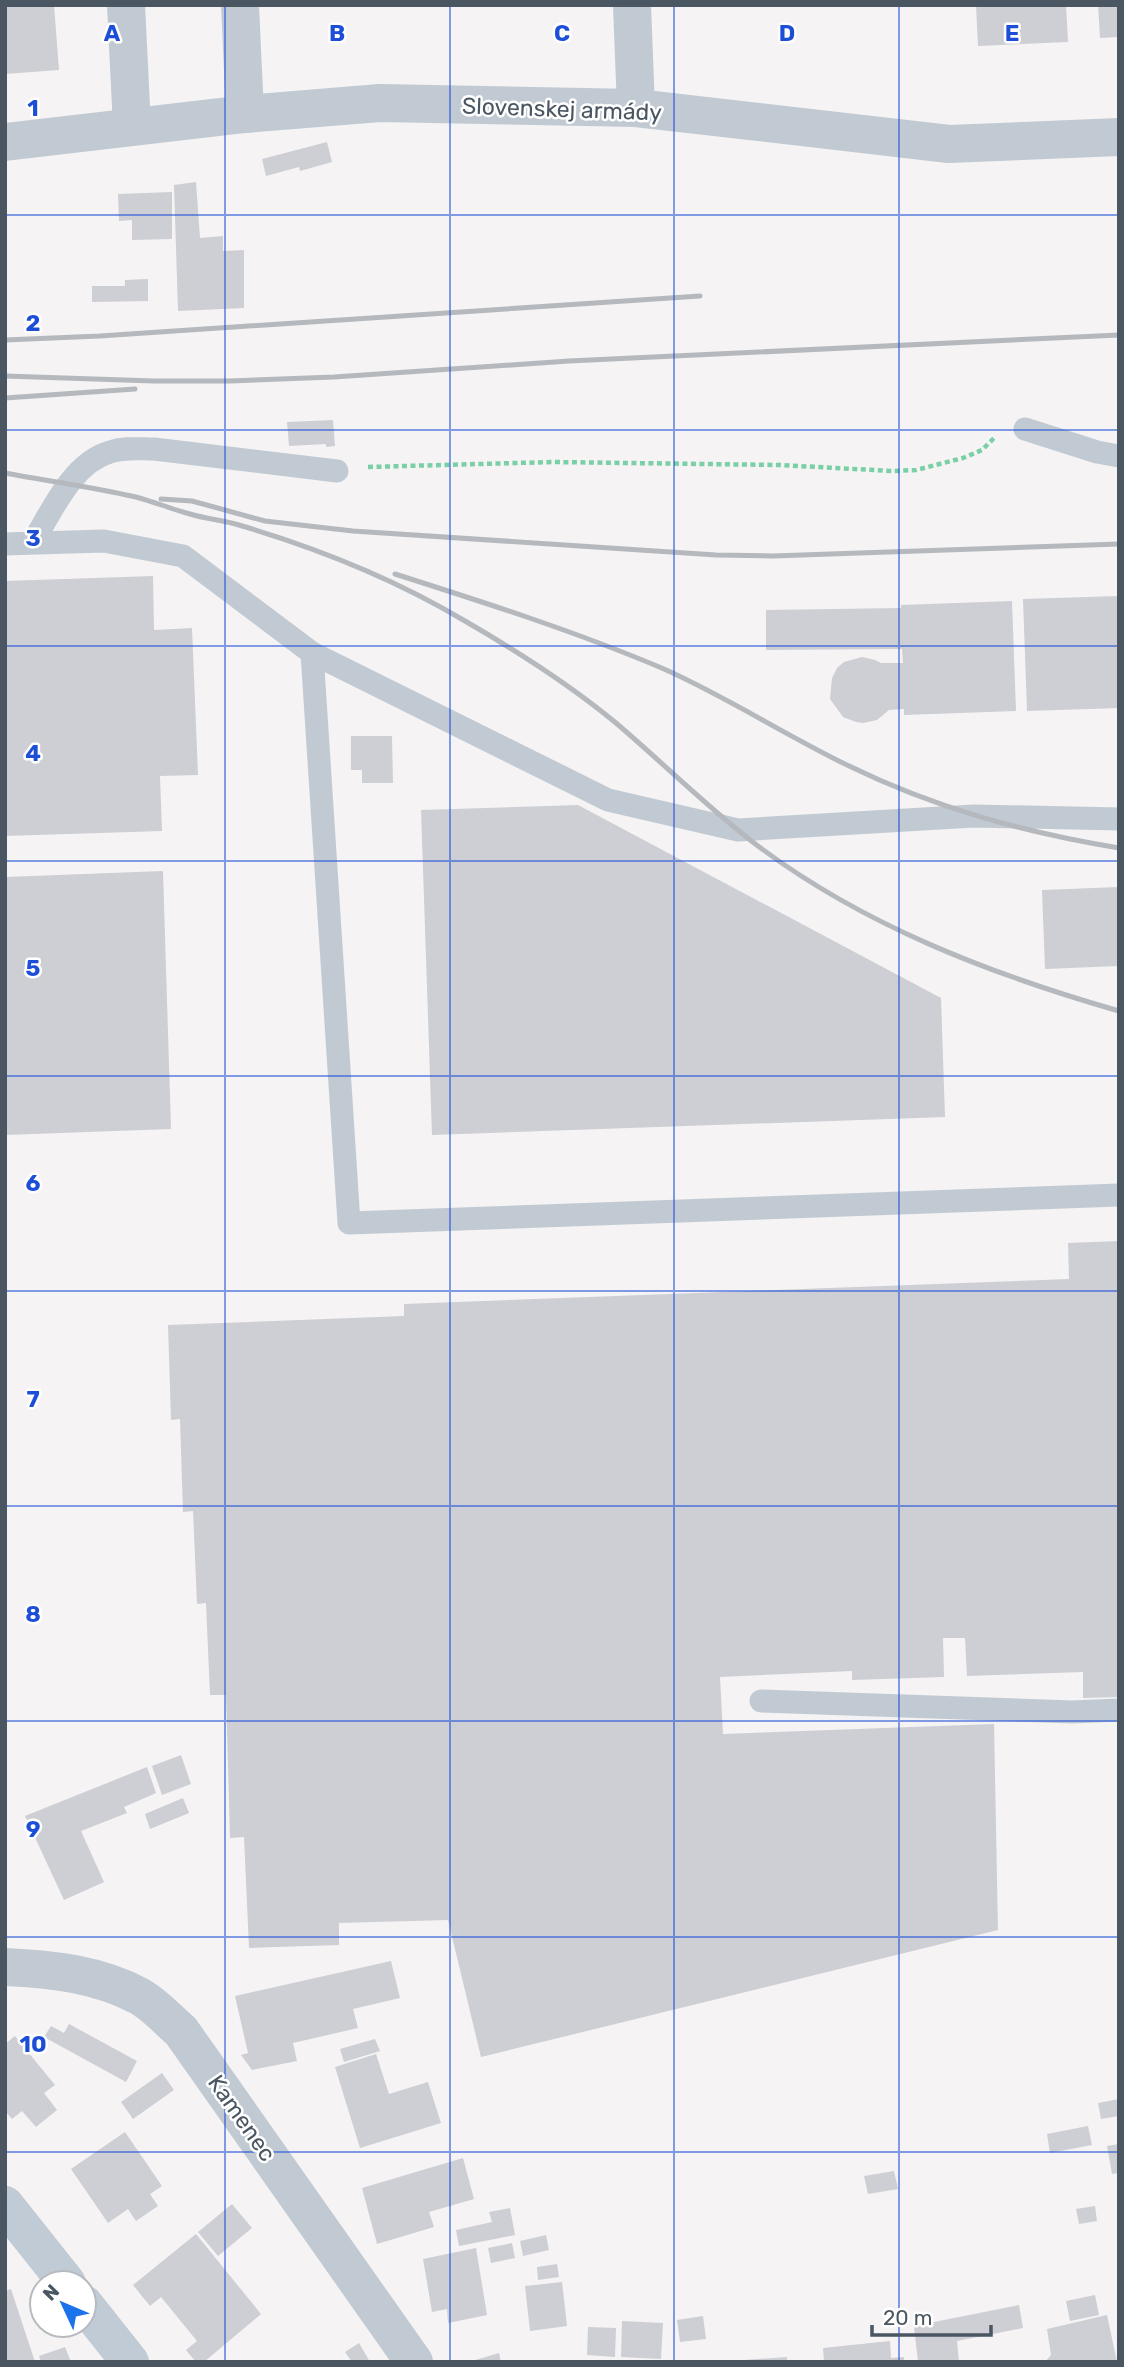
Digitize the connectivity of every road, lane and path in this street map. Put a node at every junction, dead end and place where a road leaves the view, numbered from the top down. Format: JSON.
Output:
{"nodes":[{"id":1,"x":126,"y":5,"type":"edge"},
{"id":2,"x":240,"y":5,"type":"edge"},
{"id":3,"x":632,"y":5,"type":"edge"},
{"id":4,"x":636,"y":108,"type":"junction"},
{"id":5,"x":244,"y":114,"type":"junction"},
{"id":6,"x":132,"y":127,"type":"junction"},
{"id":7,"x":1119,"y":137,"type":"edge"},
{"id":8,"x":5,"y":142,"type":"edge"},
{"id":9,"x":1025,"y":429,"type":"dead end"},
{"id":10,"x":1119,"y":456,"type":"edge"},
{"id":11,"x":963,"y":458,"type":"dead end"},
{"id":12,"x":337,"y":471,"type":"joint"},
{"id":13,"x":33,"y":542,"type":"junction"},
{"id":14,"x":5,"y":544,"type":"edge"},
{"id":15,"x":312,"y":653,"type":"junction"},
{"id":16,"x":1119,"y":819,"type":"edge"},
{"id":17,"x":1119,"y":1195,"type":"edge"},
{"id":18,"x":761,"y":1701,"type":"dead end"},
{"id":19,"x":1119,"y":1710,"type":"edge"},
{"id":20,"x":5,"y":1967,"type":"edge"},
{"id":21,"x":5,"y":2205,"type":"edge"},
{"id":22,"x":56,"y":2269,"type":"edge"},
{"id":23,"x":98,"y":2322,"type":"edge"},
{"id":24,"x":130,"y":2362,"type":"edge"},
{"id":25,"x":414,"y":2362,"type":"edge"}],
"edges":[{"from":1,"to":6,"type":"street"},
{"from":2,"to":5,"type":"street"},
{"from":3,"to":4,"type":"street"},
{"from":4,"to":5,"type":"street","name":"Slovenskej armády"},
{"from":4,"to":7,"type":"street","name":"Slovenskej armády"},
{"from":5,"to":6,"type":"street","name":"Slovenskej armády"},
{"from":6,"to":8,"type":"street","name":"Slovenskej armády"},
{"from":9,"to":10,"type":"lane"},
{"from":11,"to":12,"type":"path"},
{"from":12,"to":13,"type":"lane"},
{"from":13,"to":14,"type":"lane"},
{"from":13,"to":15,"type":"lane"},
{"from":15,"to":16,"type":"lane"},
{"from":15,"to":17,"type":"lane"},
{"from":18,"to":19,"type":"lane"},
{"from":20,"to":25,"type":"street","name":"Kamenec"},
{"from":21,"to":22,"type":"street"},
{"from":23,"to":24,"type":"street"}]}
